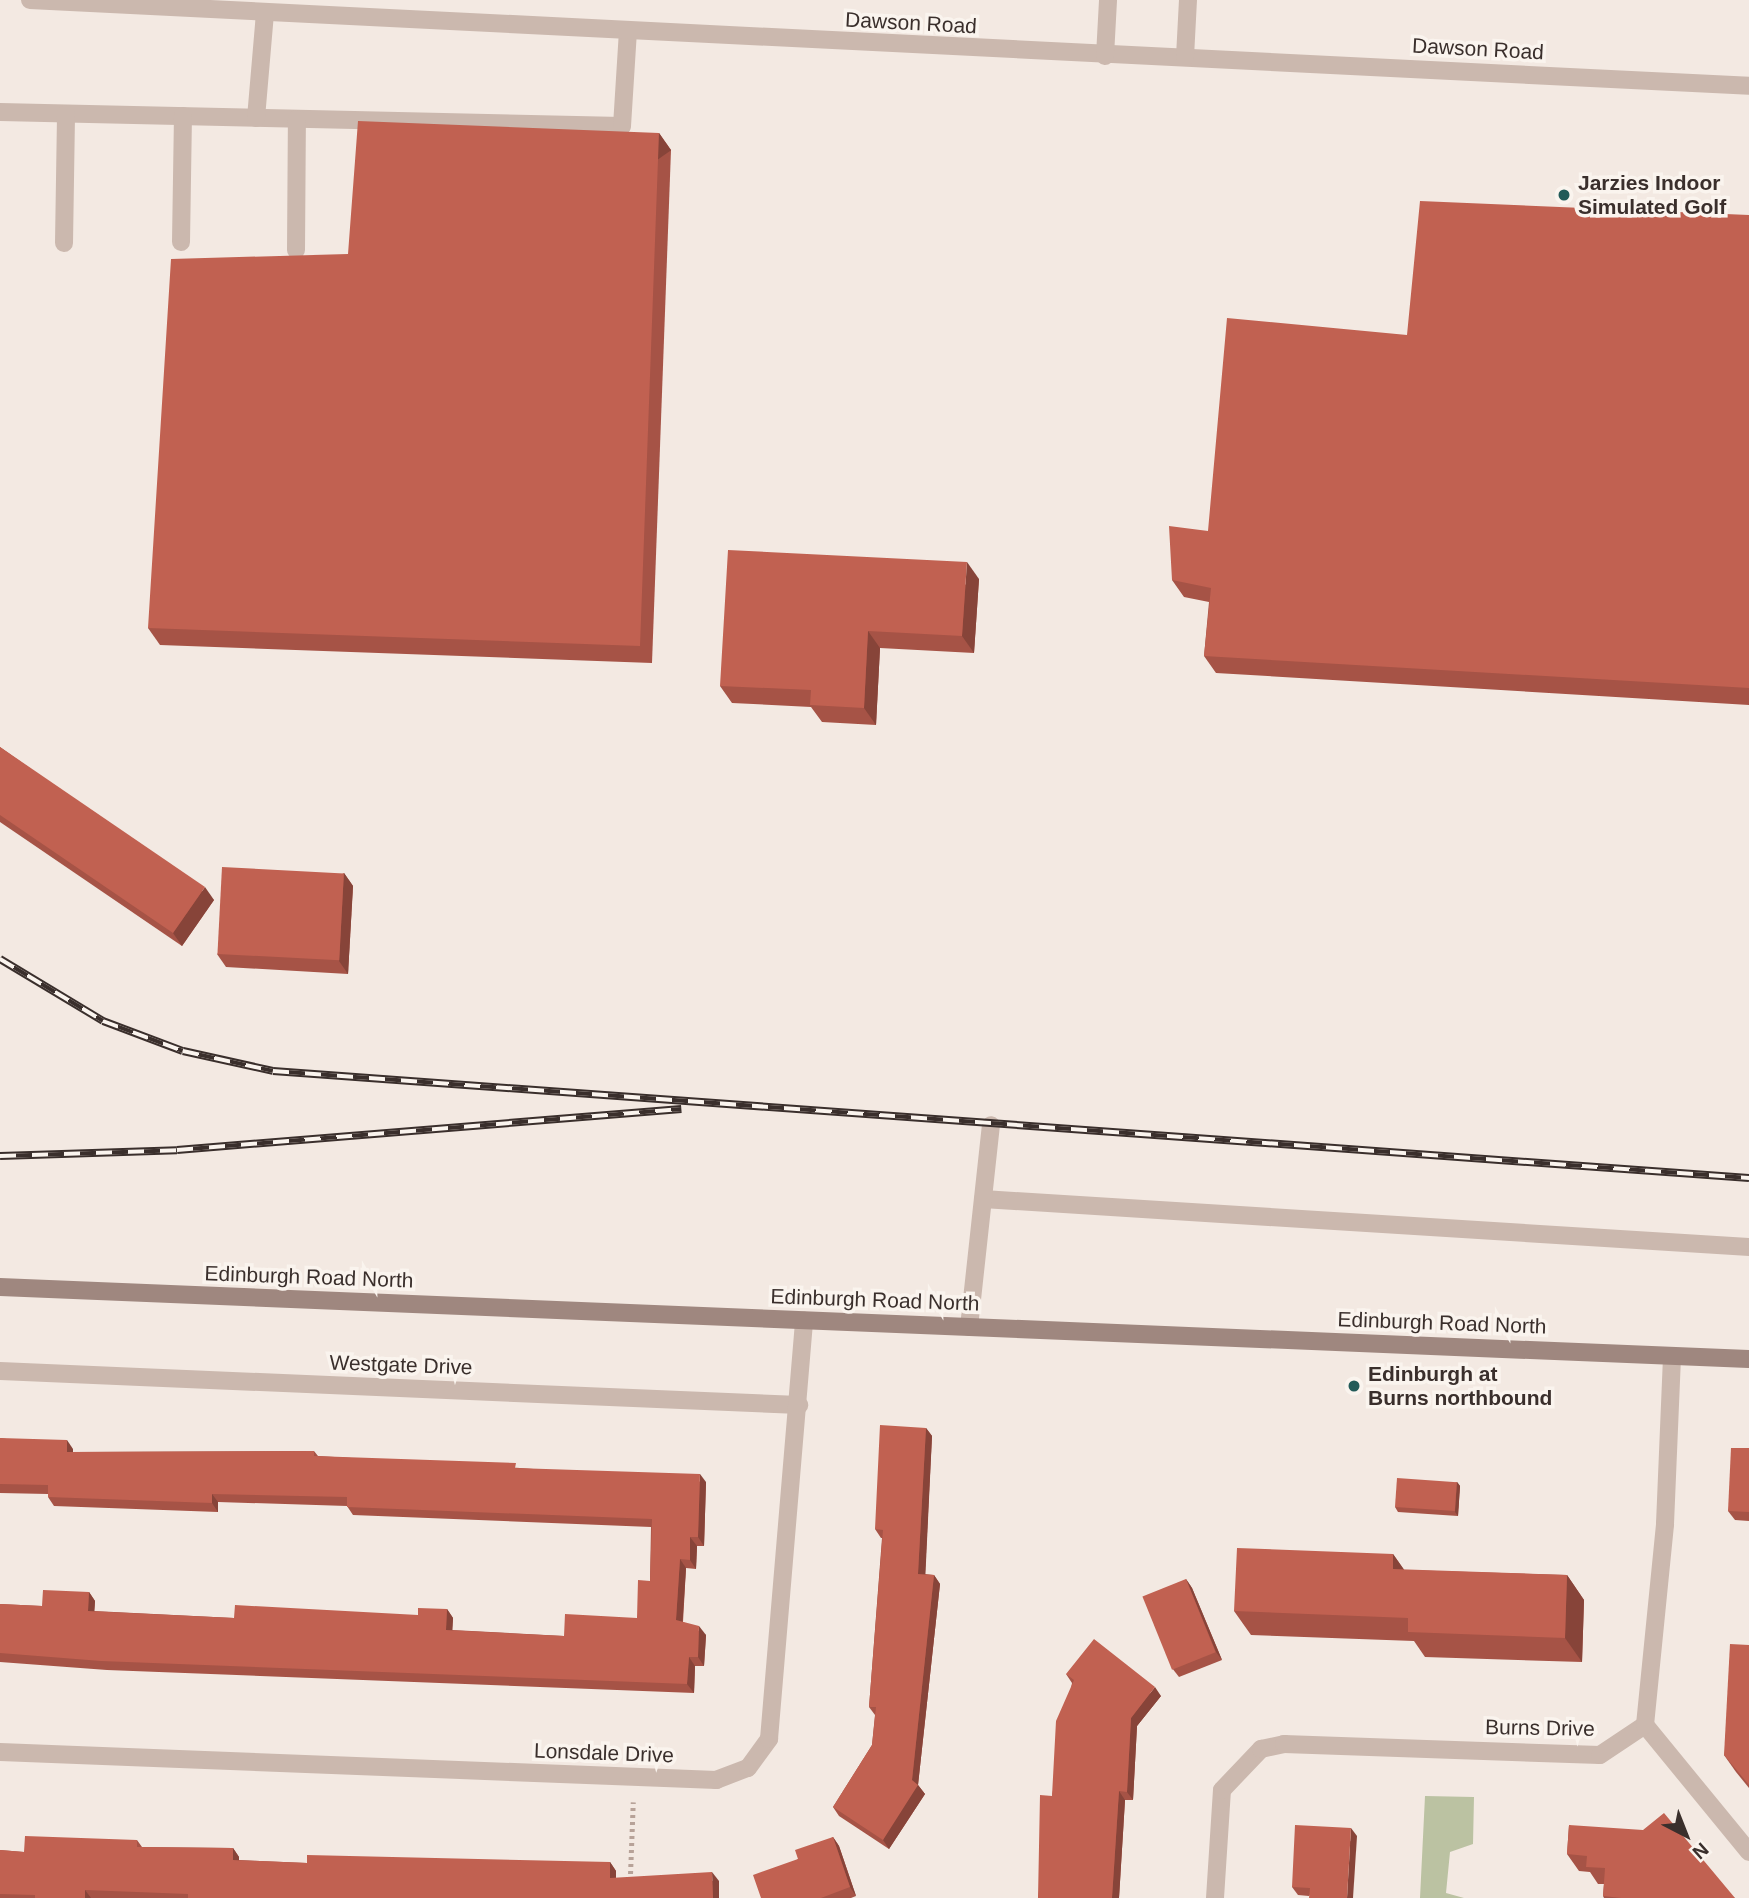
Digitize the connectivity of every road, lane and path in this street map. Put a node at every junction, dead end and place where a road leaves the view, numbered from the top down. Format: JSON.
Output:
{"nodes":[{"id":1,"x":30,"y":0,"type":"edge"},
{"id":2,"x":1108,"y":0,"type":"edge"},
{"id":3,"x":1188,"y":0,"type":"edge"},
{"id":4,"x":265,"y":12,"type":"junction"},
{"id":5,"x":628,"y":31,"type":"junction"},
{"id":6,"x":1105,"y":56,"type":"junction"},
{"id":7,"x":1185,"y":57,"type":"junction"},
{"id":8,"x":1749,"y":86,"type":"edge"},
{"id":9,"x":0,"y":112,"type":"edge"},
{"id":10,"x":66,"y":114,"type":"junction"},
{"id":11,"x":183,"y":116,"type":"junction"},
{"id":12,"x":256,"y":118,"type":"junction"},
{"id":13,"x":297,"y":119,"type":"junction"},
{"id":14,"x":181,"y":242,"type":"dead end"},
{"id":15,"x":64,"y":243,"type":"dead end"},
{"id":16,"x":296,"y":250,"type":"dead end"},
{"id":17,"x":990,"y":1125,"type":"dead end"},
{"id":18,"x":983,"y":1199,"type":"junction"},
{"id":19,"x":1749,"y":1247,"type":"edge"},
{"id":20,"x":0,"y":1287,"type":"edge"},
{"id":21,"x":804,"y":1321,"type":"junction"},
{"id":22,"x":969,"y":1326,"type":"junction"},
{"id":23,"x":1672,"y":1356,"type":"junction"},
{"id":24,"x":1749,"y":1359,"type":"edge"},
{"id":25,"x":0,"y":1371,"type":"edge"},
{"id":26,"x":799,"y":1405,"type":"junction"},
{"id":27,"x":1645,"y":1725,"type":"junction"},
{"id":28,"x":0,"y":1752,"type":"edge"},
{"id":29,"x":634,"y":1777,"type":"junction"},
{"id":30,"x":1749,"y":1852,"type":"edge"},
{"id":31,"x":630,"y":1885,"type":"edge"},
{"id":32,"x":1215,"y":1898,"type":"edge"}],
"edges":[{"from":1,"to":4,"type":"street","name":"Dawson Road"},
{"from":2,"to":6,"type":"street"},
{"from":3,"to":7,"type":"street"},
{"from":4,"to":5,"type":"street","name":"Dawson Road"},
{"from":4,"to":12,"type":"street"},
{"from":5,"to":6,"type":"street","name":"Dawson Road"},
{"from":5,"to":13,"type":"street"},
{"from":6,"to":7,"type":"street","name":"Dawson Road"},
{"from":7,"to":8,"type":"street","name":"Dawson Road"},
{"from":9,"to":10,"type":"street"},
{"from":10,"to":11,"type":"street"},
{"from":10,"to":15,"type":"street"},
{"from":11,"to":12,"type":"street"},
{"from":11,"to":14,"type":"street"},
{"from":12,"to":13,"type":"street"},
{"from":13,"to":16,"type":"street"},
{"from":17,"to":18,"type":"street"},
{"from":18,"to":19,"type":"street"},
{"from":18,"to":22,"type":"street"},
{"from":20,"to":21,"type":"main road","name":"Edinburgh Road North"},
{"from":21,"to":22,"type":"main road","name":"Edinburgh Road North"},
{"from":21,"to":26,"type":"street","name":"Lonsdale Drive"},
{"from":22,"to":23,"type":"main road","name":"Edinburgh Road North"},
{"from":23,"to":24,"type":"main road","name":"Edinburgh Road North"},
{"from":23,"to":27,"type":"street"},
{"from":25,"to":26,"type":"street","name":"Westgate Drive"},
{"from":26,"to":29,"type":"street","name":"Lonsdale Drive"},
{"from":27,"to":30,"type":"street"},
{"from":27,"to":32,"type":"street","name":"Burns Drive"},
{"from":28,"to":29,"type":"street","name":"Lonsdale Drive"},
{"from":29,"to":31,"type":"path"}]}
